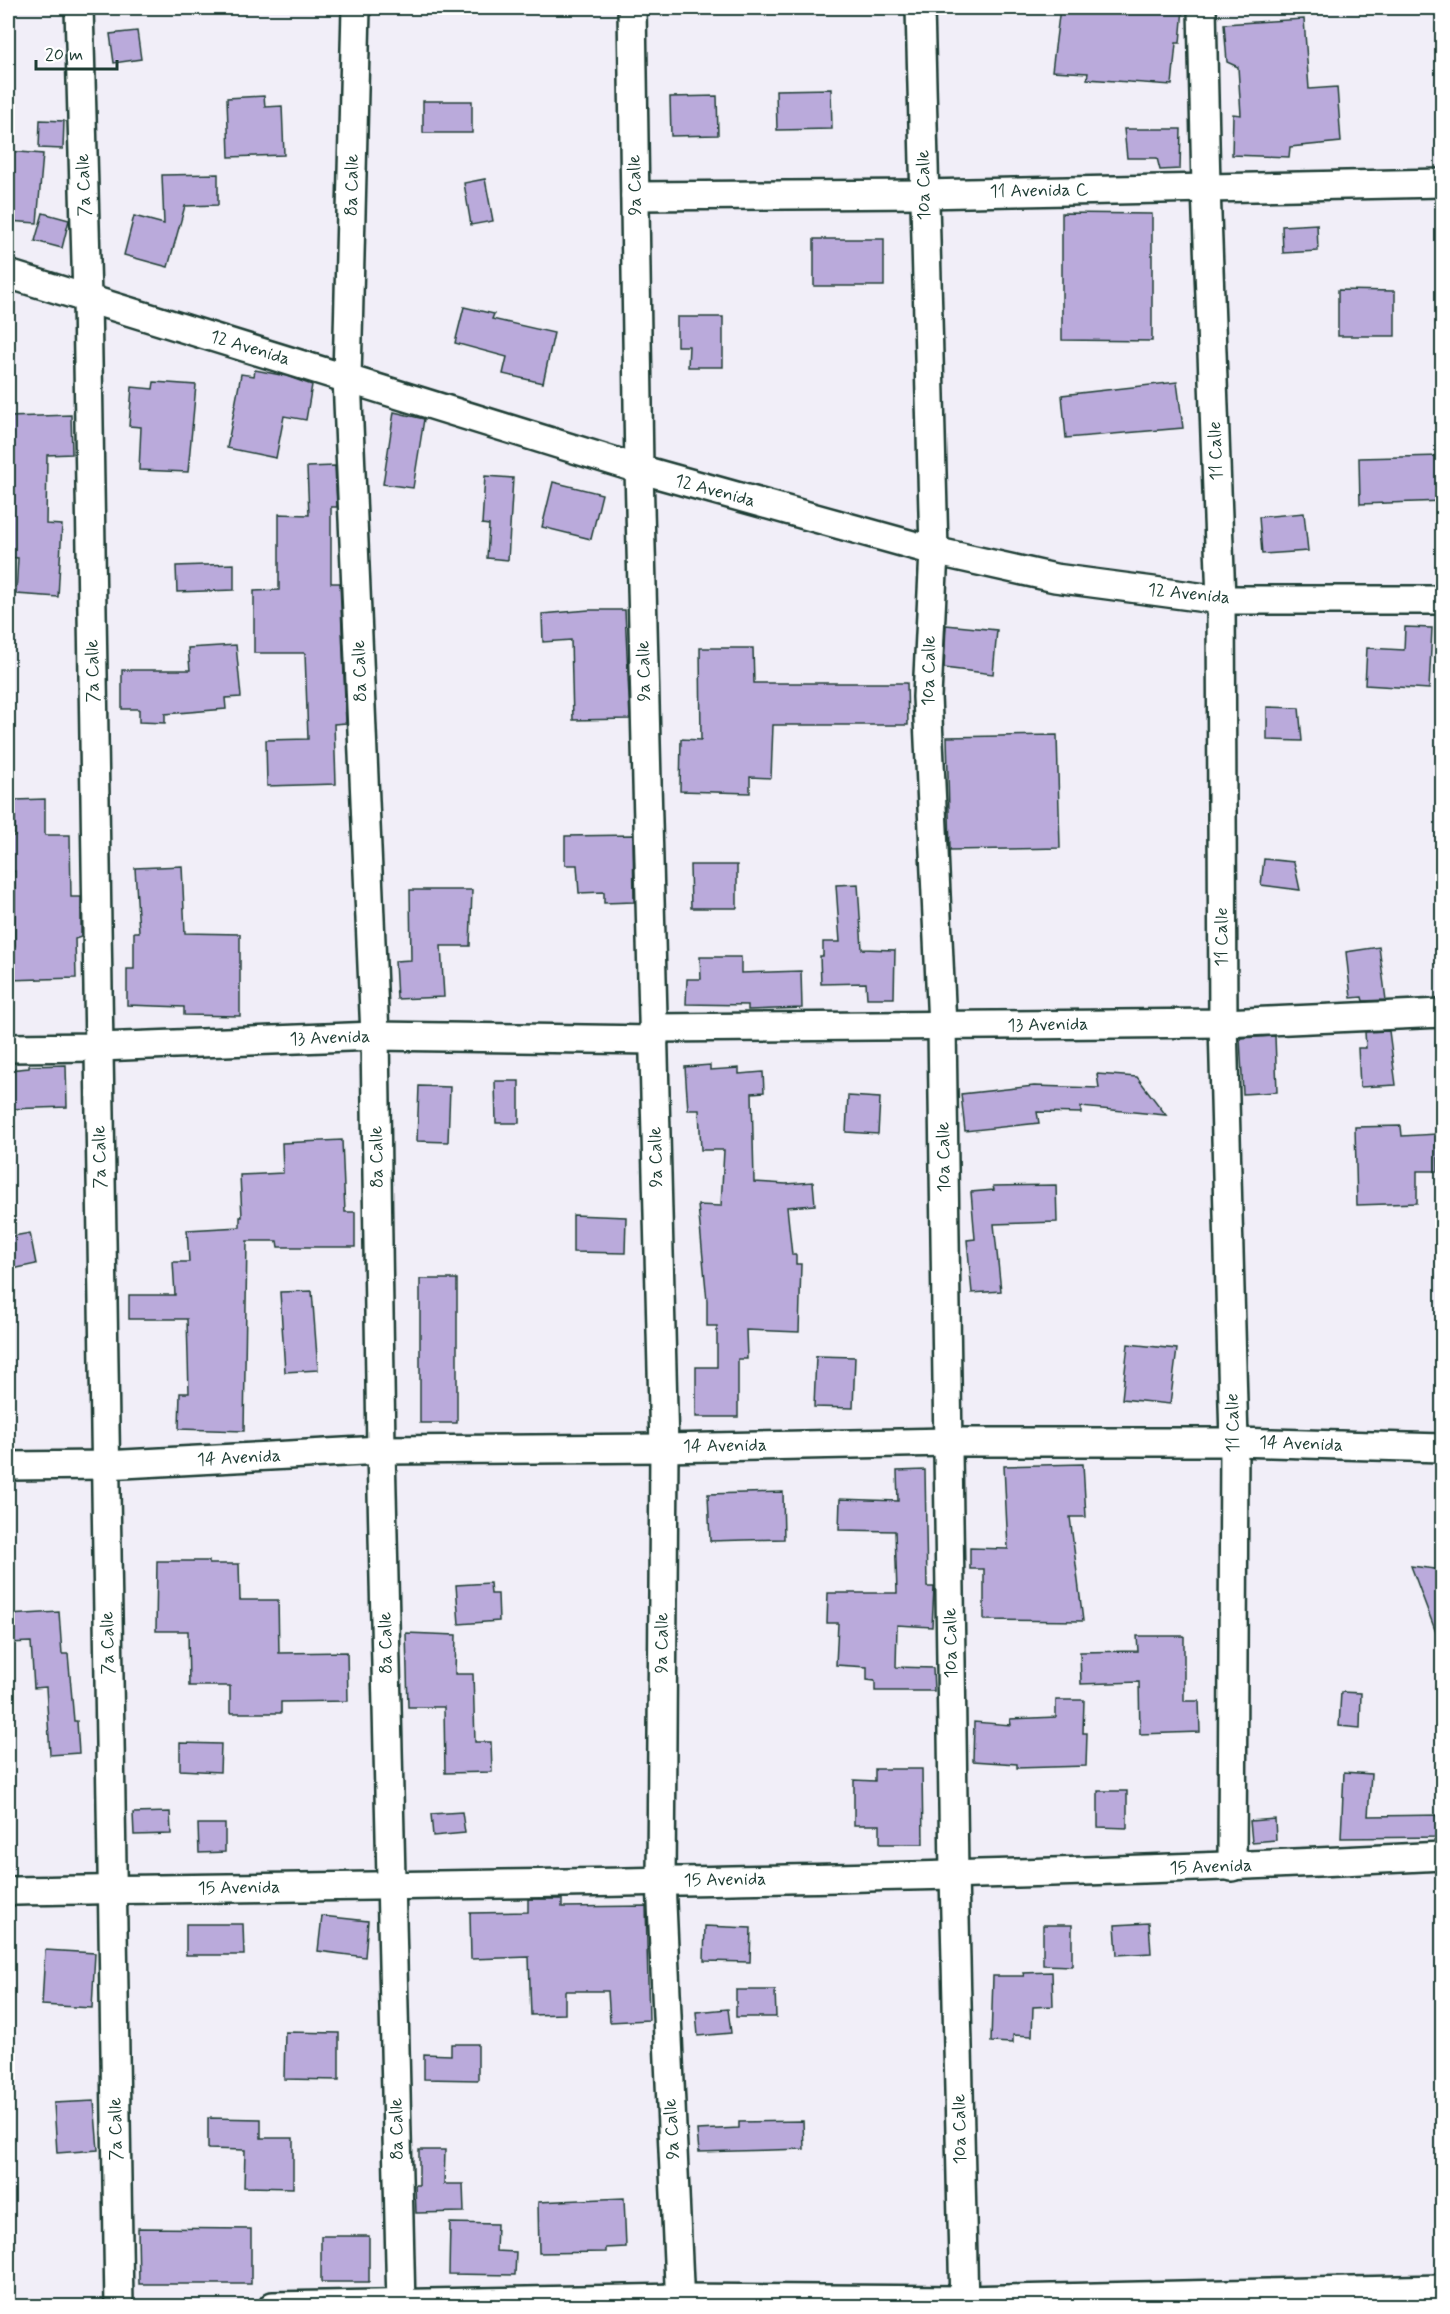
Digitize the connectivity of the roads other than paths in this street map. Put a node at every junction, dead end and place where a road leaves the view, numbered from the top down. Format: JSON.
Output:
{"nodes":[{"id":1,"x":79,"y":8,"type":"edge"},
{"id":2,"x":356,"y":8,"type":"edge"},
{"id":3,"x":632,"y":8,"type":"edge"},
{"id":4,"x":920,"y":8,"type":"edge"},
{"id":5,"x":1202,"y":8,"type":"edge"},
{"id":6,"x":1443,"y":183,"type":"edge"},
{"id":7,"x":1206,"y":187,"type":"junction"},
{"id":8,"x":924,"y":194,"type":"junction"},
{"id":9,"x":635,"y":196,"type":"junction"},
{"id":10,"x":8,"y":274,"type":"edge"},
{"id":11,"x":87,"y":298,"type":"junction"},
{"id":12,"x":347,"y":378,"type":"junction"},
{"id":13,"x":639,"y":469,"type":"junction"},
{"id":14,"x":933,"y":551,"type":"junction"},
{"id":15,"x":1221,"y":600,"type":"junction"},
{"id":16,"x":1443,"y":600,"type":"edge"},
{"id":17,"x":1443,"y":1013,"type":"edge"},
{"id":18,"x":1223,"y":1023,"type":"junction"},
{"id":19,"x":942,"y":1026,"type":"junction"},
{"id":20,"x":653,"y":1034,"type":"junction"},
{"id":21,"x":375,"y":1036,"type":"junction"},
{"id":22,"x":99,"y":1047,"type":"junction"},
{"id":23,"x":8,"y":1048,"type":"edge"},
{"id":24,"x":948,"y":1442,"type":"junction"},
{"id":25,"x":1234,"y":1442,"type":"junction"},
{"id":26,"x":663,"y":1448,"type":"junction"},
{"id":27,"x":1443,"y":1448,"type":"edge"},
{"id":28,"x":381,"y":1450,"type":"junction"},
{"id":29,"x":105,"y":1465,"type":"junction"},
{"id":30,"x":8,"y":1466,"type":"edge"},
{"id":31,"x":1443,"y":1856,"type":"edge"},
{"id":32,"x":1232,"y":1867,"type":"junction"},
{"id":33,"x":954,"y":1874,"type":"junction"},
{"id":34,"x":661,"y":1881,"type":"junction"},
{"id":35,"x":392,"y":1885,"type":"junction"},
{"id":36,"x":112,"y":1890,"type":"junction"},
{"id":37,"x":8,"y":1892,"type":"edge"},
{"id":38,"x":1443,"y":2289,"type":"edge"},
{"id":39,"x":1235,"y":2300,"type":"edge"},
{"id":40,"x":680,"y":2302,"type":"edge"},
{"id":41,"x":964,"y":2303,"type":"edge"},
{"id":42,"x":401,"y":2305,"type":"edge"},
{"id":43,"x":119,"y":2307,"type":"edge"},
{"id":44,"x":273,"y":2307,"type":"edge"}],
"edges":[{"from":1,"to":11,"type":"street","name":"7a Calle"},
{"from":2,"to":12,"type":"street","name":"8a Calle"},
{"from":3,"to":9,"type":"street","name":"9a Calle"},
{"from":4,"to":8,"type":"street","name":"10a Calle"},
{"from":5,"to":7,"type":"street","name":"11 Calle"},
{"from":6,"to":7,"type":"street","name":"11 Avenida C"},
{"from":7,"to":8,"type":"street","name":"11 Avenida C"},
{"from":7,"to":15,"type":"street","name":"11 Calle"},
{"from":8,"to":9,"type":"street","name":"11 Avenida C"},
{"from":8,"to":14,"type":"street","name":"10a Calle"},
{"from":9,"to":13,"type":"street","name":"9a Calle"},
{"from":10,"to":11,"type":"street","name":"12 Avenida"},
{"from":11,"to":12,"type":"street","name":"12 Avenida"},
{"from":11,"to":22,"type":"street","name":"7a Calle"},
{"from":12,"to":13,"type":"street","name":"12 Avenida"},
{"from":12,"to":21,"type":"street","name":"8a Calle"},
{"from":13,"to":14,"type":"street","name":"12 Avenida"},
{"from":13,"to":20,"type":"street","name":"9a Calle"},
{"from":14,"to":15,"type":"street","name":"12 Avenida"},
{"from":14,"to":19,"type":"street","name":"10a Calle"},
{"from":15,"to":16,"type":"street","name":"12 Avenida"},
{"from":15,"to":18,"type":"street","name":"11 Calle"},
{"from":17,"to":18,"type":"street","name":"13 Avenida"},
{"from":18,"to":19,"type":"street","name":"13 Avenida"},
{"from":18,"to":25,"type":"street","name":"11 Calle"},
{"from":19,"to":20,"type":"street","name":"13 Avenida"},
{"from":19,"to":24,"type":"street","name":"10a Calle"},
{"from":20,"to":21,"type":"street","name":"13 Avenida"},
{"from":20,"to":26,"type":"street","name":"9a Calle"},
{"from":21,"to":22,"type":"street","name":"13 Avenida"},
{"from":21,"to":28,"type":"street","name":"8a Calle"},
{"from":22,"to":23,"type":"street","name":"13 Avenida"},
{"from":22,"to":29,"type":"street","name":"7a Calle"},
{"from":24,"to":25,"type":"street","name":"14 Avenida"},
{"from":24,"to":26,"type":"street","name":"14 Avenida"},
{"from":24,"to":33,"type":"street","name":"10a Calle"},
{"from":25,"to":27,"type":"street","name":"14 Avenida"},
{"from":25,"to":32,"type":"street","name":"11 Calle"},
{"from":26,"to":28,"type":"street","name":"14 Avenida"},
{"from":26,"to":34,"type":"street","name":"9a Calle"},
{"from":28,"to":29,"type":"street","name":"14 Avenida"},
{"from":28,"to":35,"type":"street","name":"8a Calle"},
{"from":29,"to":30,"type":"street","name":"14 Avenida"},
{"from":29,"to":36,"type":"street","name":"7a Calle"},
{"from":31,"to":32,"type":"street","name":"15 Avenida"},
{"from":32,"to":33,"type":"street","name":"15 Avenida"},
{"from":33,"to":34,"type":"street","name":"15 Avenida"},
{"from":33,"to":41,"type":"street","name":"10a Calle"},
{"from":34,"to":35,"type":"street","name":"15 Avenida"},
{"from":34,"to":40,"type":"street","name":"9a Calle"},
{"from":35,"to":36,"type":"street","name":"15 Avenida"},
{"from":35,"to":42,"type":"street","name":"8a Calle"},
{"from":36,"to":37,"type":"street","name":"15 Avenida"},
{"from":36,"to":43,"type":"street","name":"7a Calle"},
{"from":38,"to":39,"type":"street"},
{"from":39,"to":41,"type":"street"},
{"from":40,"to":41,"type":"street"},
{"from":40,"to":42,"type":"street"},
{"from":42,"to":44,"type":"street"}]}
